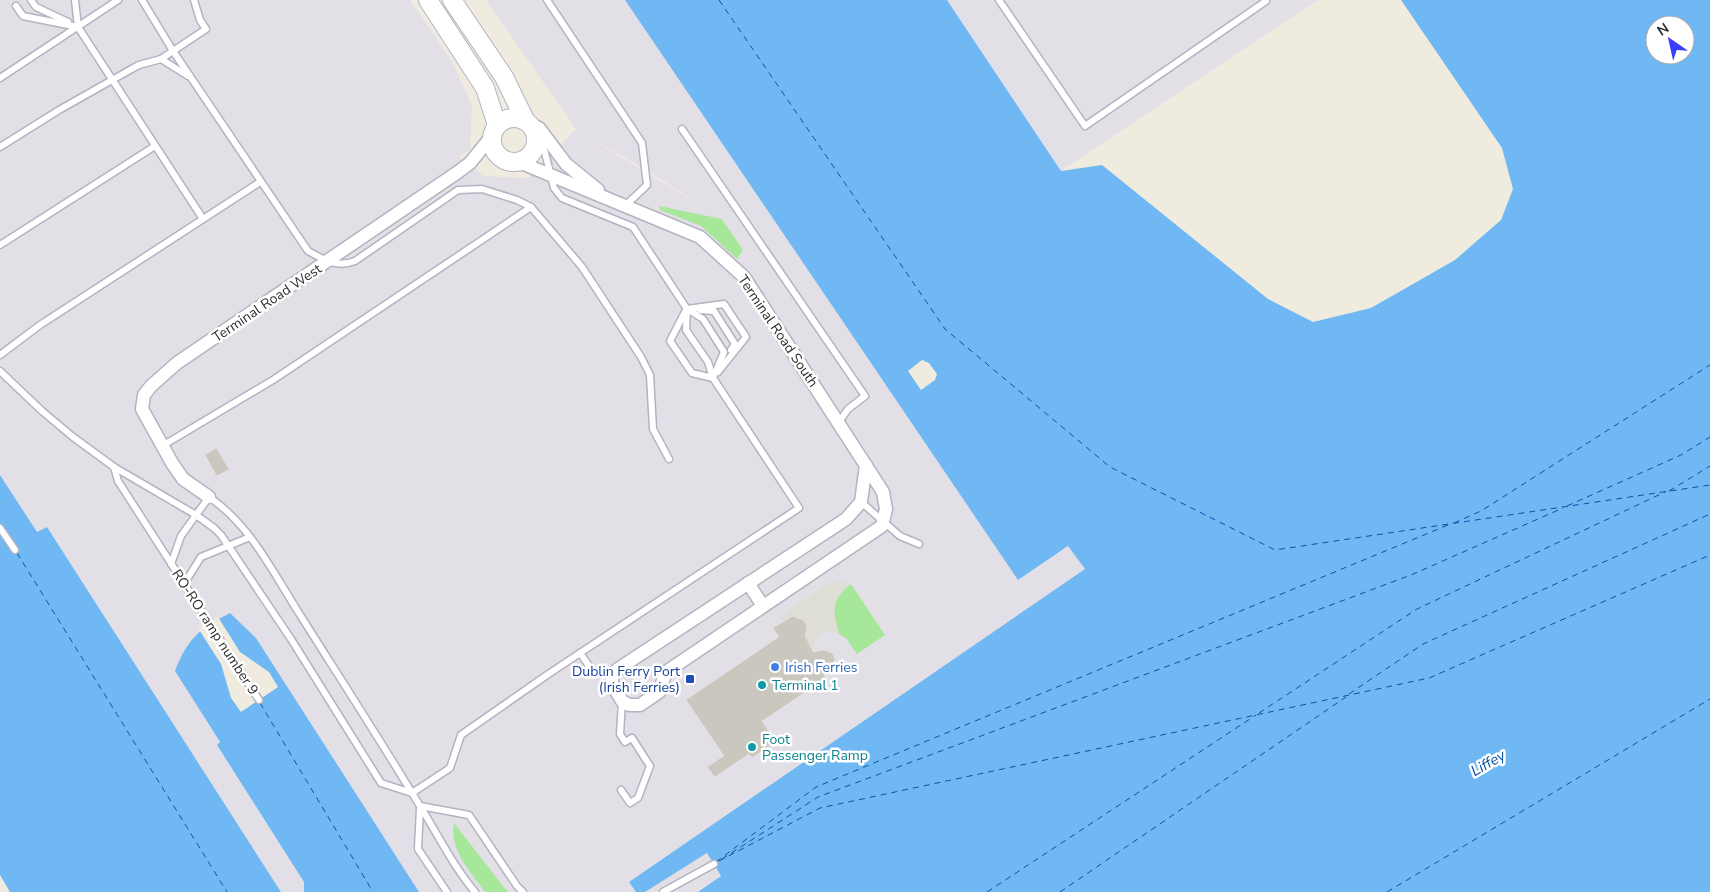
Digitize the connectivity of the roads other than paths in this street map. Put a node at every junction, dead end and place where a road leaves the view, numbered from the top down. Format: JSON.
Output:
{"nodes":[{"id":1,"x":31,"y":0,"type":"edge"},
{"id":2,"x":75,"y":0,"type":"edge"},
{"id":3,"x":118,"y":0,"type":"edge"},
{"id":4,"x":142,"y":0,"type":"edge"},
{"id":5,"x":194,"y":0,"type":"edge"},
{"id":6,"x":428,"y":0,"type":"edge"},
{"id":7,"x":452,"y":0,"type":"edge"},
{"id":8,"x":547,"y":0,"type":"edge"},
{"id":9,"x":999,"y":0,"type":"edge"},
{"id":10,"x":1265,"y":0,"type":"edge"},
{"id":11,"x":16,"y":6,"type":"dead end"},
{"id":12,"x":78,"y":27,"type":"junction"},
{"id":13,"x":174,"y":51,"type":"junction"},
{"id":14,"x":161,"y":59,"type":"junction"},
{"id":15,"x":0,"y":78,"type":"edge"},
{"id":16,"x":191,"y":78,"type":"junction"},
{"id":17,"x":113,"y":79,"type":"junction"},
{"id":18,"x":531,"y":127,"type":"junction"},
{"id":19,"x":682,"y":129,"type":"dead end"},
{"id":20,"x":494,"y":130,"type":"junction"},
{"id":21,"x":155,"y":146,"type":"junction"},
{"id":22,"x":0,"y":147,"type":"edge"},
{"id":23,"x":519,"y":162,"type":"junction"},
{"id":24,"x":550,"y":174,"type":"junction"},
{"id":25,"x":260,"y":182,"type":"junction"},
{"id":26,"x":610,"y":200,"type":"junction"},
{"id":27,"x":626,"y":205,"type":"junction"},
{"id":28,"x":531,"y":207,"type":"junction"},
{"id":29,"x":203,"y":219,"type":"junction"},
{"id":30,"x":0,"y":245,"type":"edge"},
{"id":31,"x":328,"y":262,"type":"junction"},
{"id":32,"x":687,"y":308,"type":"junction"},
{"id":33,"x":0,"y":355,"type":"edge"},
{"id":34,"x":0,"y":372,"type":"edge"},
{"id":35,"x":713,"y":378,"type":"junction"},
{"id":36,"x":839,"y":422,"type":"junction"},
{"id":37,"x":162,"y":446,"type":"junction"},
{"id":38,"x":669,"y":459,"type":"dead end"},
{"id":39,"x":866,"y":465,"type":"junction"},
{"id":40,"x":114,"y":467,"type":"junction"},
{"id":41,"x":209,"y":497,"type":"junction"},
{"id":42,"x":861,"y":502,"type":"junction"},
{"id":43,"x":196,"y":515,"type":"junction"},
{"id":44,"x":883,"y":521,"type":"junction"},
{"id":45,"x":0,"y":528,"type":"edge"},
{"id":46,"x":250,"y":537,"type":"junction"},
{"id":47,"x":919,"y":544,"type":"dead end"},
{"id":48,"x":229,"y":546,"type":"junction"},
{"id":49,"x":15,"y":550,"type":"dead end"},
{"id":50,"x":171,"y":564,"type":"junction"},
{"id":51,"x":748,"y":583,"type":"junction"},
{"id":52,"x":184,"y":584,"type":"junction"},
{"id":53,"x":763,"y":606,"type":"junction"},
{"id":54,"x":580,"y":653,"type":"junction"},
{"id":55,"x":612,"y":675,"type":"junction"},
{"id":56,"x":259,"y":700,"type":"dead end"},
{"id":57,"x":622,"y":701,"type":"junction"},
{"id":58,"x":620,"y":790,"type":"dead end"},
{"id":59,"x":412,"y":793,"type":"junction"},
{"id":60,"x":420,"y":806,"type":"junction"},
{"id":61,"x":714,"y":864,"type":"dead end"},
{"id":62,"x":447,"y":892,"type":"edge"},
{"id":63,"x":475,"y":892,"type":"edge"},
{"id":64,"x":523,"y":892,"type":"edge"},
{"id":65,"x":664,"y":892,"type":"edge"}],
"edges":[{"from":1,"to":12,"type":"lane"},
{"from":2,"to":12,"type":"lane"},
{"from":3,"to":12,"type":"lane"},
{"from":4,"to":13,"type":"lane"},
{"from":5,"to":13,"type":"lane"},
{"from":6,"to":20,"type":"street"},
{"from":7,"to":18,"type":"street","name":"Terminal Road South"},
{"from":8,"to":27,"type":"lane"},
{"from":9,"to":10,"type":"lane"},
{"from":11,"to":12,"type":"lane"},
{"from":12,"to":15,"type":"lane"},
{"from":12,"to":17,"type":"lane"},
{"from":13,"to":14,"type":"lane"},
{"from":13,"to":16,"type":"lane"},
{"from":14,"to":16,"type":"lane"},
{"from":14,"to":17,"type":"lane"},
{"from":16,"to":25,"type":"lane"},
{"from":17,"to":21,"type":"lane"},
{"from":17,"to":22,"type":"lane"},
{"from":18,"to":20,"type":"street"},
{"from":18,"to":23,"type":"street"},
{"from":18,"to":24,"type":"lane"},
{"from":18,"to":26,"type":"street","name":"Terminal Road South"},
{"from":19,"to":36,"type":"lane"},
{"from":20,"to":23,"type":"street"},
{"from":20,"to":31,"type":"street","name":"Terminal Road West"},
{"from":21,"to":29,"type":"lane"},
{"from":21,"to":30,"type":"lane"},
{"from":23,"to":24,"type":"street","name":"Terminal Road South"},
{"from":24,"to":26,"type":"street","name":"Terminal Road South"},
{"from":24,"to":32,"type":"lane"},
{"from":25,"to":29,"type":"lane"},
{"from":25,"to":31,"type":"lane"},
{"from":26,"to":27,"type":"street","name":"Terminal Road South"},
{"from":27,"to":36,"type":"street","name":"Terminal Road South"},
{"from":28,"to":31,"type":"lane"},
{"from":28,"to":37,"type":"lane"},
{"from":28,"to":38,"type":"lane"},
{"from":29,"to":33,"type":"lane"},
{"from":31,"to":37,"type":"street","name":"Terminal Road West"},
{"from":32,"to":35,"type":"lane"},
{"from":32,"to":35,"type":"lane"},
{"from":32,"to":35,"type":"lane"},
{"from":32,"to":35,"type":"lane"},
{"from":32,"to":35,"type":"lane"},
{"from":34,"to":40,"type":"lane"},
{"from":35,"to":54,"type":"lane"},
{"from":36,"to":39,"type":"street","name":"Terminal Road South"},
{"from":37,"to":41,"type":"street","name":"Terminal Road West"},
{"from":39,"to":42,"type":"street"},
{"from":39,"to":44,"type":"street","name":"Terminal Road South"},
{"from":40,"to":43,"type":"lane"},
{"from":40,"to":50,"type":"lane","name":"RO-RO ramp number 9"},
{"from":41,"to":43,"type":"lane"},
{"from":41,"to":46,"type":"lane"},
{"from":42,"to":44,"type":"lane"},
{"from":42,"to":51,"type":"street"},
{"from":43,"to":48,"type":"lane"},
{"from":43,"to":50,"type":"lane"},
{"from":44,"to":47,"type":"lane"},
{"from":44,"to":53,"type":"street"},
{"from":45,"to":49,"type":"lane"},
{"from":46,"to":48,"type":"lane"},
{"from":46,"to":59,"type":"lane"},
{"from":48,"to":52,"type":"lane"},
{"from":48,"to":59,"type":"lane"},
{"from":50,"to":52,"type":"lane","name":"RO-RO ramp number 9"},
{"from":51,"to":53,"type":"street"},
{"from":51,"to":55,"type":"street"},
{"from":52,"to":56,"type":"lane","name":"RO-RO ramp number 9"},
{"from":53,"to":57,"type":"street"},
{"from":54,"to":55,"type":"lane"},
{"from":54,"to":59,"type":"lane"},
{"from":55,"to":57,"type":"street"},
{"from":57,"to":58,"type":"lane"},
{"from":59,"to":60,"type":"lane"},
{"from":60,"to":62,"type":"lane"},
{"from":60,"to":63,"type":"lane"},
{"from":60,"to":64,"type":"lane"},
{"from":61,"to":65,"type":"lane"}]}
